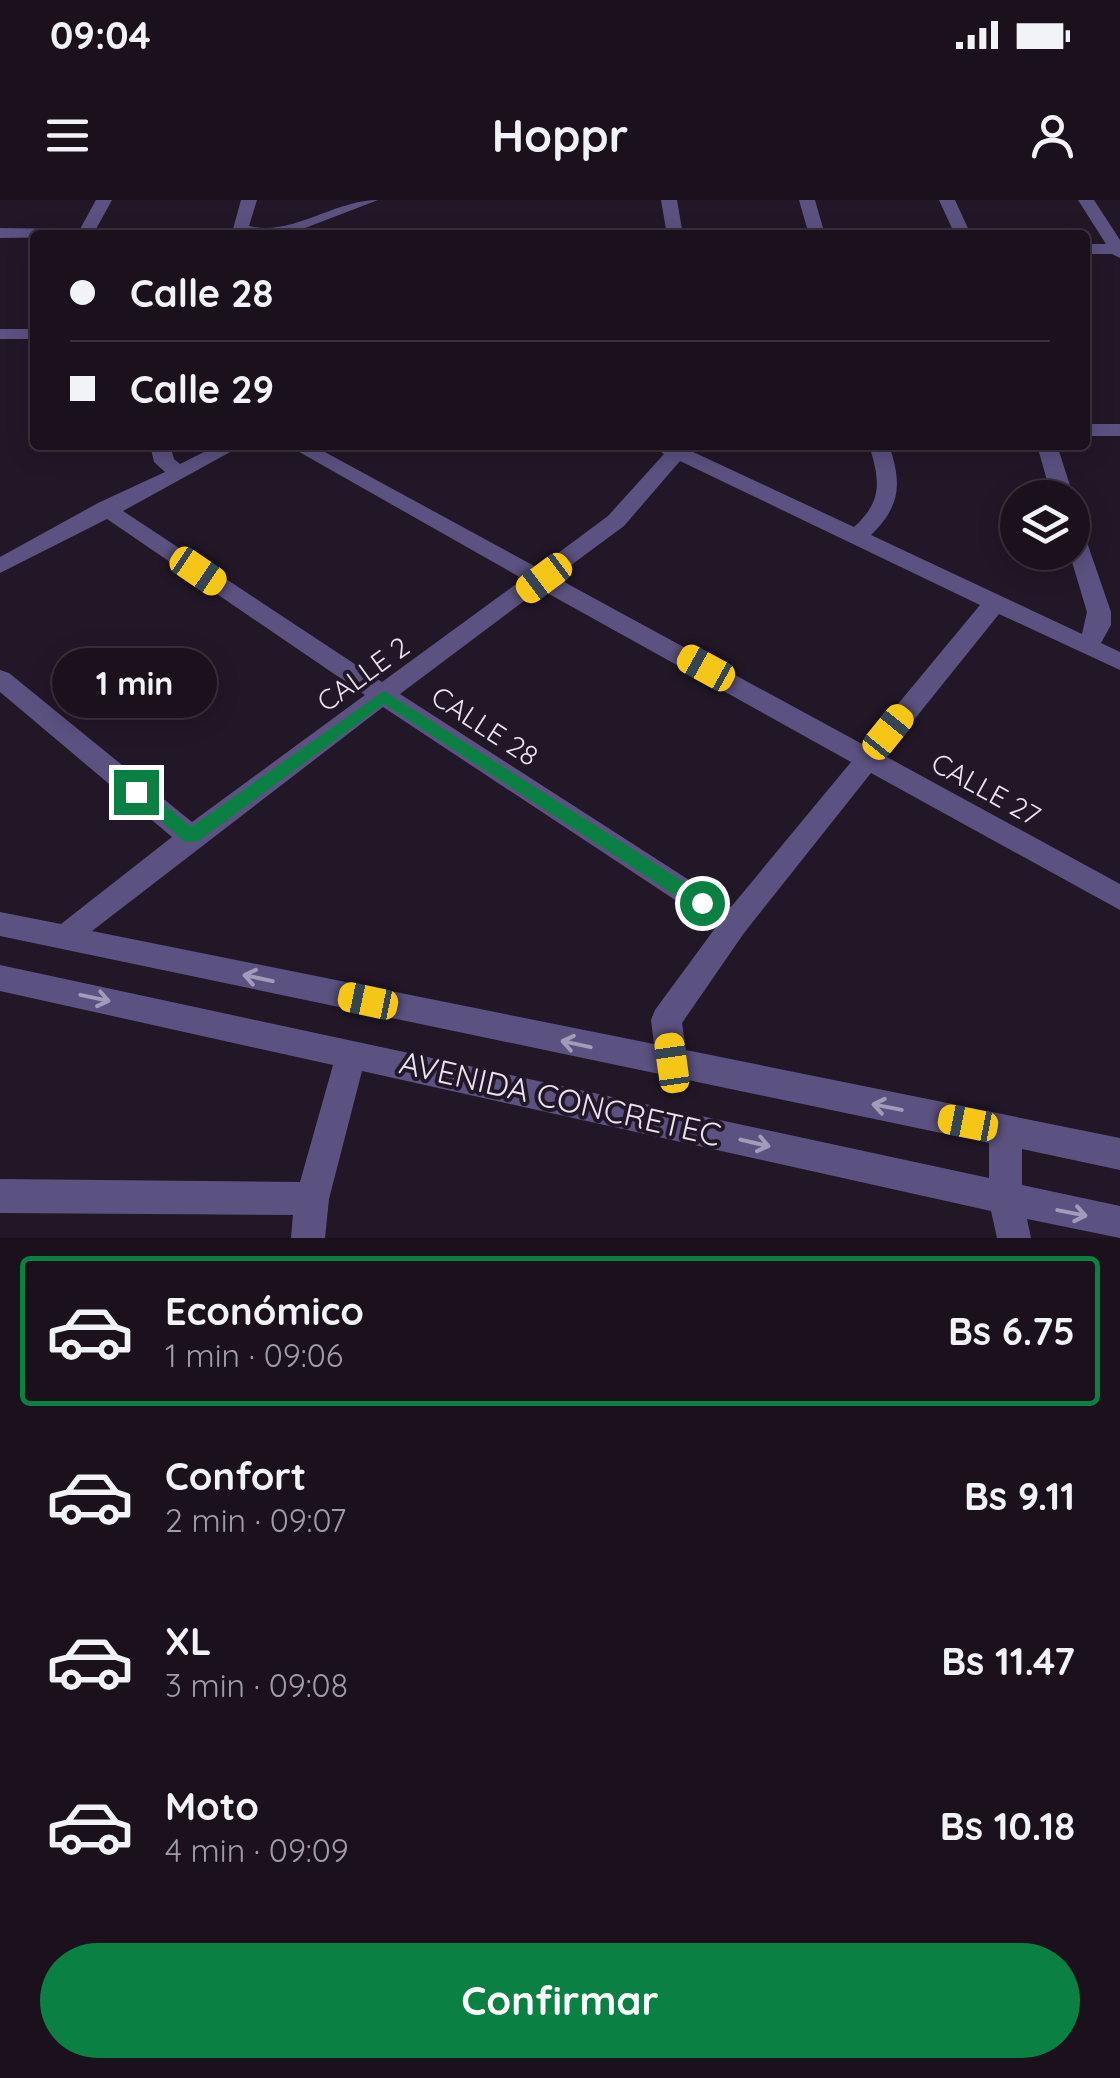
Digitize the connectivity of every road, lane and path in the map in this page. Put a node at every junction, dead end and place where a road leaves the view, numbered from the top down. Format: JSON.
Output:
{"nodes":[{"id":1,"x":104,"y":200,"type":"edge"},
{"id":2,"x":249,"y":200,"type":"edge"},
{"id":3,"x":370,"y":200,"type":"edge"},
{"id":4,"x":669,"y":200,"type":"edge"},
{"id":5,"x":806,"y":200,"type":"edge"},
{"id":6,"x":947,"y":200,"type":"edge"},
{"id":7,"x":1086,"y":200,"type":"edge"},
{"id":8,"x":88,"y":230,"type":"edge"},
{"id":9,"x":234,"y":230,"type":"edge"},
{"id":10,"x":286,"y":230,"type":"edge"},
{"id":11,"x":674,"y":230,"type":"edge"},
{"id":12,"x":815,"y":230,"type":"edge"},
{"id":13,"x":962,"y":230,"type":"edge"},
{"id":14,"x":0,"y":233,"type":"edge"},
{"id":15,"x":30,"y":233,"type":"edge"},
{"id":16,"x":0,"y":248,"type":"edge"},
{"id":17,"x":30,"y":248,"type":"edge"},
{"id":18,"x":1090,"y":249,"type":"edge"},
{"id":19,"x":1119,"y":250,"type":"edge"},
{"id":20,"x":0,"y":334,"type":"edge"},
{"id":21,"x":30,"y":334,"type":"edge"},
{"id":22,"x":1090,"y":430,"type":"edge"},
{"id":23,"x":1120,"y":430,"type":"edge"},
{"id":24,"x":161,"y":450,"type":"edge"},
{"id":25,"x":224,"y":450,"type":"edge"},
{"id":26,"x":306,"y":450,"type":"edge"},
{"id":27,"x":673,"y":450,"type":"edge"},
{"id":28,"x":679,"y":450,"type":"edge"},
{"id":29,"x":880,"y":450,"type":"edge"},
{"id":30,"x":1049,"y":450,"type":"edge"},
{"id":31,"x":180,"y":474,"type":"junction"},
{"id":32,"x":1058,"y":480,"type":"edge"},
{"id":33,"x":105,"y":508,"type":"junction"},
{"id":34,"x":855,"y":538,"type":"junction"},
{"id":35,"x":0,"y":566,"type":"edge"},
{"id":36,"x":1086,"y":570,"type":"edge"},
{"id":37,"x":544,"y":578,"type":"junction"},
{"id":38,"x":994,"y":604,"type":"junction"},
{"id":39,"x":1086,"y":648,"type":"junction"},
{"id":40,"x":1120,"y":662,"type":"edge"},
{"id":41,"x":0,"y":679,"type":"edge"},
{"id":42,"x":384,"y":696,"type":"junction"},
{"id":43,"x":868,"y":757,"type":"junction"},
{"id":44,"x":191,"y":837,"type":"junction"},
{"id":45,"x":1120,"y":898,"type":"edge"},
{"id":46,"x":0,"y":924,"type":"edge"},
{"id":47,"x":734,"y":924,"type":"junction"},
{"id":48,"x":65,"y":939,"type":"junction"},
{"id":49,"x":0,"y":978,"type":"edge"},
{"id":50,"x":352,"y":1052,"type":"junction"},
{"id":51,"x":672,"y":1063,"type":"junction"},
{"id":52,"x":1006,"y":1130,"type":"junction"},
{"id":53,"x":1120,"y":1154,"type":"edge"},
{"id":54,"x":0,"y":1196,"type":"edge"},
{"id":55,"x":312,"y":1199,"type":"junction"},
{"id":56,"x":1005,"y":1200,"type":"junction"},
{"id":57,"x":1120,"y":1223,"type":"edge"},
{"id":58,"x":308,"y":1238,"type":"edge"},
{"id":59,"x":1014,"y":1238,"type":"edge"}],
"edges":[{"from":1,"to":8,"type":"street"},
{"from":2,"to":9,"type":"street"},
{"from":3,"to":10,"type":"street"},
{"from":4,"to":11,"type":"street"},
{"from":5,"to":12,"type":"street"},
{"from":6,"to":13,"type":"street"},
{"from":7,"to":19,"type":"street"},
{"from":14,"to":15,"type":"street"},
{"from":16,"to":17,"type":"street"},
{"from":18,"to":19,"type":"street"},
{"from":20,"to":21,"type":"street"},
{"from":22,"to":23,"type":"street"},
{"from":24,"to":31,"type":"street"},
{"from":25,"to":31,"type":"street"},
{"from":26,"to":37,"type":"street","name":"CALLE 27"},
{"from":27,"to":37,"type":"street","name":"CALLE 2"},
{"from":28,"to":34,"type":"street"},
{"from":29,"to":34,"type":"street"},
{"from":30,"to":32,"type":"street"},
{"from":31,"to":33,"type":"street"},
{"from":33,"to":35,"type":"street"},
{"from":33,"to":42,"type":"street","name":"CALLE 28"},
{"from":34,"to":38,"type":"street"},
{"from":36,"to":39,"type":"street"},
{"from":37,"to":42,"type":"street","name":"CALLE 2"},
{"from":37,"to":43,"type":"street","name":"CALLE 27"},
{"from":38,"to":39,"type":"street"},
{"from":38,"to":43,"type":"street"},
{"from":39,"to":40,"type":"street"},
{"from":41,"to":44,"type":"street"},
{"from":42,"to":44,"type":"street","name":"CALLE 2"},
{"from":42,"to":47,"type":"street","name":"CALLE 28"},
{"from":43,"to":45,"type":"street","name":"CALLE 27"},
{"from":43,"to":47,"type":"street"},
{"from":44,"to":48,"type":"street","name":"CALLE 2"},
{"from":46,"to":48,"type":"street","name":"AVENIDA CONCRETEC"},
{"from":47,"to":51,"type":"street"},
{"from":51,"to":48,"type":"street","name":"AVENIDA CONCRETEC","one_way":true},
{"from":49,"to":50,"type":"street","name":"AVENIDA CONCRETEC","one_way":true},
{"from":50,"to":55,"type":"street"},
{"from":50,"to":56,"type":"street","name":"AVENIDA CONCRETEC","one_way":true},
{"from":52,"to":51,"type":"street","name":"AVENIDA CONCRETEC","one_way":true},
{"from":52,"to":53,"type":"street","name":"AVENIDA CONCRETEC"},
{"from":52,"to":56,"type":"street"},
{"from":54,"to":55,"type":"street"},
{"from":55,"to":58,"type":"street"},
{"from":56,"to":57,"type":"street","name":"AVENIDA CONCRETEC","one_way":true},
{"from":56,"to":59,"type":"street"}]}
